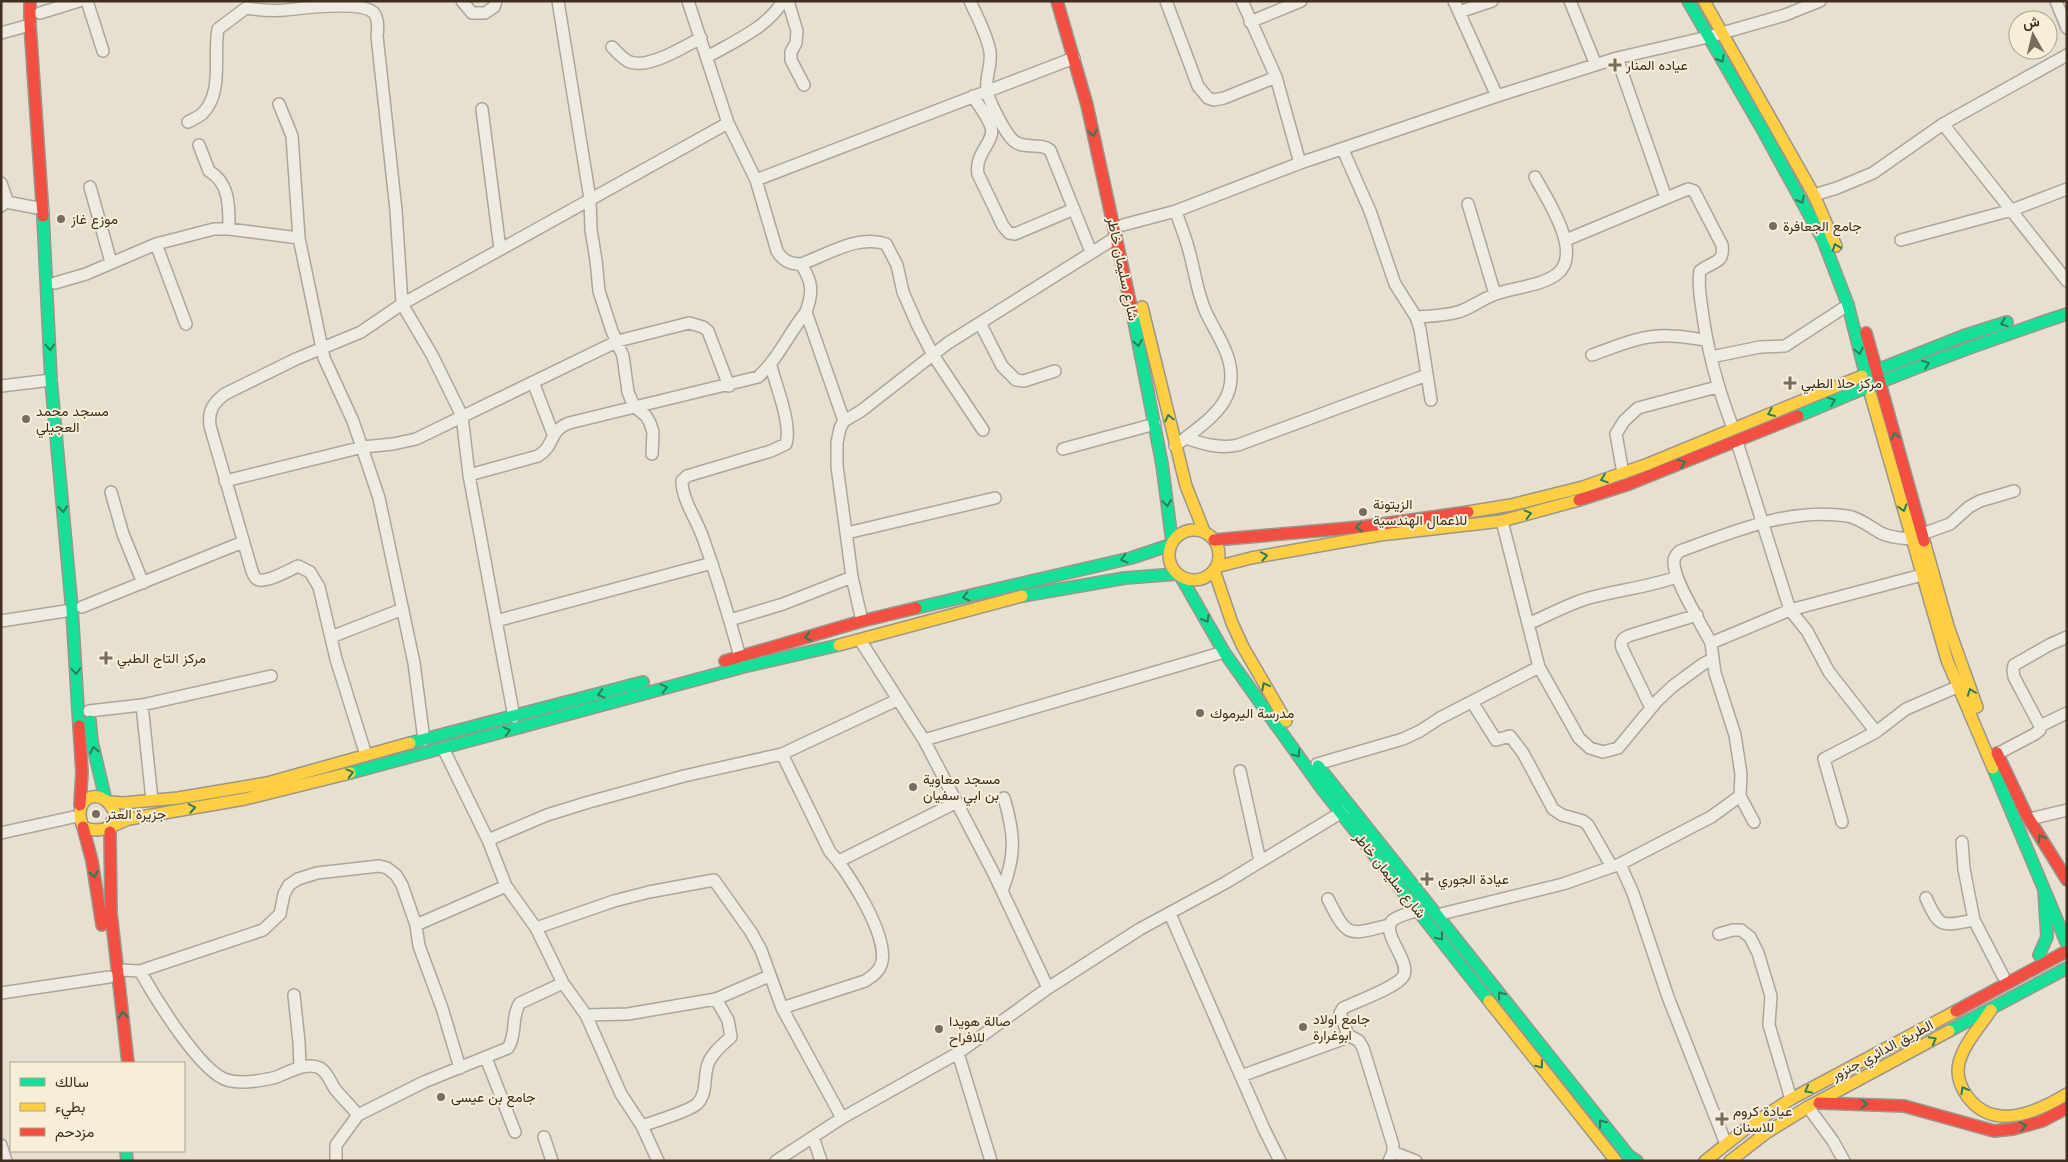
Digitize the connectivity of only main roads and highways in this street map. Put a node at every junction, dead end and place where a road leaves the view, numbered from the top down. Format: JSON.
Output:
{"nodes":[{"id":1,"x":30,"y":1,"type":"edge"},
{"id":2,"x":39,"y":1,"type":"edge"},
{"id":3,"x":1057,"y":1,"type":"edge"},
{"id":4,"x":1068,"y":1,"type":"edge"},
{"id":5,"x":1688,"y":1,"type":"edge"},
{"id":6,"x":1704,"y":1,"type":"edge"},
{"id":7,"x":2067,"y":303,"type":"edge"},
{"id":8,"x":2067,"y":314,"type":"edge"},
{"id":9,"x":1878,"y":376,"type":"junction"},
{"id":10,"x":1867,"y":381,"type":"junction"},
{"id":11,"x":1204,"y":531,"type":"junction"},
{"id":12,"x":1214,"y":540,"type":"junction"},
{"id":13,"x":1171,"y":543,"type":"junction"},
{"id":14,"x":1215,"y":568,"type":"junction"},
{"id":15,"x":1179,"y":575,"type":"junction"},
{"id":16,"x":77,"y":608,"type":"junction"},
{"id":17,"x":108,"y":799,"type":"junction"},
{"id":18,"x":79,"y":810,"type":"junction"},
{"id":19,"x":1346,"y":810,"type":"junction"},
{"id":20,"x":83,"y":826,"type":"junction"},
{"id":21,"x":110,"y":826,"type":"junction"},
{"id":22,"x":2067,"y":880,"type":"edge"},
{"id":23,"x":2044,"y":889,"type":"junction"},
{"id":24,"x":2066,"y":943,"type":"edge"},
{"id":25,"x":2039,"y":955,"type":"junction"},
{"id":26,"x":2067,"y":968,"type":"edge"},
{"id":27,"x":1993,"y":1008,"type":"junction"},
{"id":28,"x":117,"y":1062,"type":"edge"},
{"id":29,"x":128,"y":1062,"type":"edge"},
{"id":30,"x":1825,"y":1080,"type":"junction"},
{"id":31,"x":2067,"y":1094,"type":"edge"},
{"id":32,"x":1812,"y":1105,"type":"junction"},
{"id":33,"x":2067,"y":1108,"type":"edge"},
{"id":34,"x":1629,"y":1157,"type":"edge"},
{"id":35,"x":1614,"y":1159,"type":"edge"},
{"id":36,"x":1705,"y":1160,"type":"edge"},
{"id":37,"x":1637,"y":1161,"type":"edge"},
{"id":38,"x":1730,"y":1161,"type":"edge"}],
"edges":[{"from":1,"to":16,"type":"main road","one_way":true},
{"from":2,"to":16,"type":"main road"},
{"from":3,"to":13,"type":"main road","name":"شارع سليمان خاطر","one_way":true},
{"from":11,"to":4,"type":"main road","name":"شارع سليمان خاطر","one_way":true},
{"from":5,"to":10,"type":"main road","one_way":true},
{"from":9,"to":6,"type":"main road","one_way":true},
{"from":7,"to":9,"type":"main road","one_way":true},
{"from":9,"to":8,"type":"main road","one_way":true},
{"from":9,"to":10,"type":"main road"},
{"from":22,"to":9,"type":"main road","one_way":true},
{"from":10,"to":12,"type":"main road","one_way":true},
{"from":14,"to":10,"type":"main road","one_way":true},
{"from":10,"to":23,"type":"main road","one_way":true},
{"from":11,"to":12,"type":"main road"},
{"from":11,"to":13,"type":"main road"},
{"from":12,"to":14,"type":"main road"},
{"from":13,"to":15,"type":"main road"},
{"from":13,"to":17,"type":"main road","one_way":true},
{"from":14,"to":15,"type":"main road"},
{"from":19,"to":14,"type":"main road","name":"شارع سليمان خاطر","one_way":true},
{"from":15,"to":19,"type":"main road","name":"شارع سليمان خاطر","one_way":true},
{"from":21,"to":15,"type":"main road","one_way":true},
{"from":17,"to":16,"type":"main road","one_way":true},
{"from":16,"to":18,"type":"main road","one_way":true},
{"from":17,"to":18,"type":"main road"},
{"from":17,"to":21,"type":"main road"},
{"from":18,"to":20,"type":"main road"},
{"from":34,"to":19,"type":"main road","name":"شارع سليمان خاطر","one_way":true},
{"from":19,"to":35,"type":"main road","name":"شارع سليمان خاطر","one_way":true},
{"from":20,"to":21,"type":"main road"},
{"from":20,"to":28,"type":"main road","one_way":true},
{"from":29,"to":21,"type":"main road","one_way":true},
{"from":23,"to":24,"type":"main road"},
{"from":23,"to":25,"type":"main road"},
{"from":24,"to":25,"type":"main road"},
{"from":24,"to":30,"type":"main road","name":"الطريق الدائري جنزور"},
{"from":25,"to":30,"type":"main road"},
{"from":26,"to":27,"type":"main road","name":"الطريق الدائري جنزور"},
{"from":31,"to":27,"type":"main road","one_way":true},
{"from":32,"to":27,"type":"main road","name":"الطريق الدائري جنزور","one_way":true},
{"from":30,"to":36,"type":"main road","name":"الطريق الدائري جنزور","one_way":true},
{"from":32,"to":33,"type":"main road","one_way":true},
{"from":32,"to":38,"type":"main road","name":"الطريق الدائري جنزور"},
{"from":34,"to":37,"type":"main road","name":"شارع سليمان خاطر"}]}
